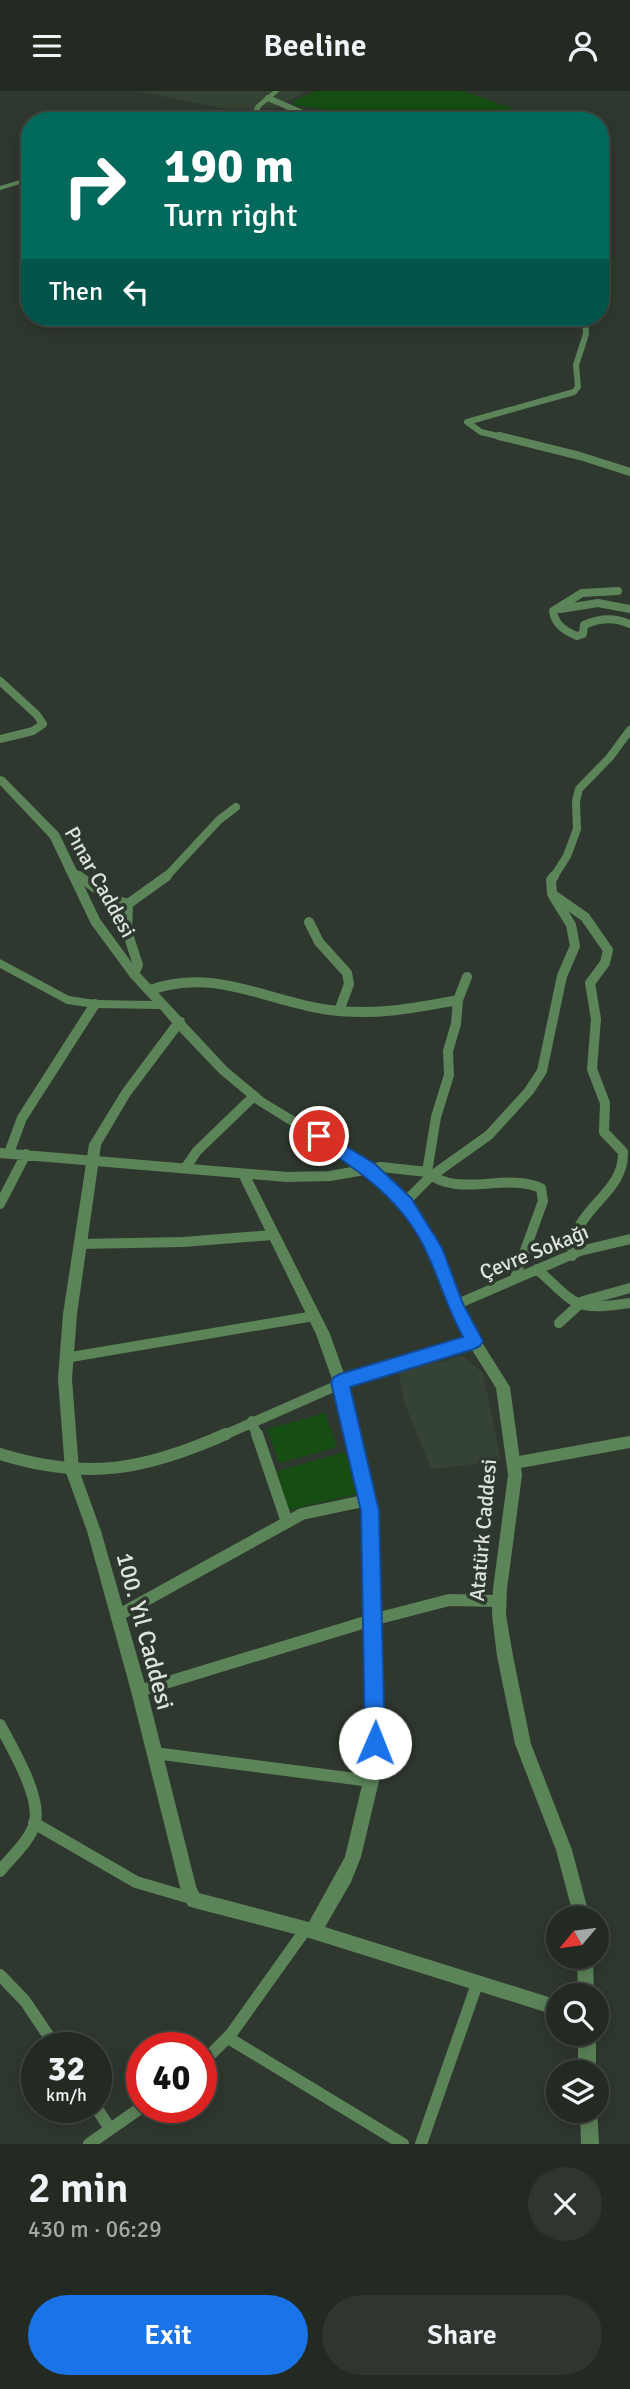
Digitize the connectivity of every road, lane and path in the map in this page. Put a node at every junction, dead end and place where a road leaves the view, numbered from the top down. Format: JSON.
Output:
{"nodes":[{"id":1,"x":277,"y":91,"type":"edge"},
{"id":2,"x":268,"y":98,"type":"junction"},
{"id":3,"x":254,"y":112,"type":"edge"},
{"id":4,"x":300,"y":112,"type":"edge"},
{"id":5,"x":21,"y":182,"type":"edge"},
{"id":6,"x":0,"y":188,"type":"edge"},
{"id":7,"x":587,"y":326,"type":"edge"},
{"id":8,"x":630,"y":472,"type":"edge"},
{"id":9,"x":618,"y":591,"type":"dead end"},
{"id":10,"x":630,"y":609,"type":"edge"},
{"id":11,"x":553,"y":611,"type":"junction"},
{"id":12,"x":630,"y":624,"type":"edge"},
{"id":13,"x":0,"y":681,"type":"edge"},
{"id":14,"x":630,"y":730,"type":"edge"},
{"id":15,"x":0,"y":739,"type":"edge"},
{"id":16,"x":0,"y":779,"type":"edge"},
{"id":17,"x":236,"y":807,"type":"dead end"},
{"id":18,"x":69,"y":869,"type":"junction"},
{"id":19,"x":552,"y":894,"type":"junction"},
{"id":20,"x":128,"y":904,"type":"junction"},
{"id":21,"x":309,"y":922,"type":"dead end"},
{"id":22,"x":2,"y":967,"type":"edge"},
{"id":23,"x":134,"y":974,"type":"junction"},
{"id":24,"x":467,"y":978,"type":"dead end"},
{"id":25,"x":150,"y":990,"type":"junction"},
{"id":26,"x":458,"y":1000,"type":"junction"},
{"id":27,"x":95,"y":1004,"type":"junction"},
{"id":28,"x":164,"y":1005,"type":"junction"},
{"id":29,"x":339,"y":1011,"type":"junction"},
{"id":30,"x":180,"y":1021,"type":"junction"},
{"id":31,"x":254,"y":1096,"type":"junction"},
{"id":32,"x":5,"y":1153,"type":"edge"},
{"id":33,"x":26,"y":1154,"type":"junction"},
{"id":34,"x":92,"y":1160,"type":"junction"},
{"id":35,"x":186,"y":1167,"type":"junction"},
{"id":36,"x":369,"y":1168,"type":"junction"},
{"id":37,"x":429,"y":1174,"type":"junction"},
{"id":38,"x":244,"y":1175,"type":"junction"},
{"id":39,"x":405,"y":1202,"type":"junction"},
{"id":40,"x":0,"y":1204,"type":"edge"},
{"id":41,"x":272,"y":1234,"type":"junction"},
{"id":42,"x":630,"y":1239,"type":"edge"},
{"id":43,"x":79,"y":1244,"type":"junction"},
{"id":44,"x":572,"y":1256,"type":"junction"},
{"id":45,"x":537,"y":1269,"type":"junction"},
{"id":46,"x":515,"y":1278,"type":"junction"},
{"id":47,"x":630,"y":1288,"type":"edge"},
{"id":48,"x":630,"y":1303,"type":"edge"},
{"id":49,"x":455,"y":1305,"type":"junction"},
{"id":50,"x":577,"y":1305,"type":"junction"},
{"id":51,"x":314,"y":1316,"type":"junction"},
{"id":52,"x":559,"y":1323,"type":"dead end"},
{"id":53,"x":474,"y":1341,"type":"junction"},
{"id":54,"x":65,"y":1358,"type":"junction"},
{"id":55,"x":340,"y":1382,"type":"junction"},
{"id":56,"x":252,"y":1421,"type":"junction"},
{"id":57,"x":630,"y":1442,"type":"edge"},
{"id":58,"x":0,"y":1454,"type":"edge"},
{"id":59,"x":514,"y":1463,"type":"junction"},
{"id":60,"x":72,"y":1470,"type":"junction"},
{"id":61,"x":368,"y":1500,"type":"junction"},
{"id":62,"x":287,"y":1522,"type":"junction"},
{"id":63,"x":499,"y":1601,"type":"junction"},
{"id":64,"x":117,"y":1616,"type":"junction"},
{"id":65,"x":372,"y":1620,"type":"junction"},
{"id":66,"x":139,"y":1691,"type":"junction"},
{"id":67,"x":0,"y":1725,"type":"edge"},
{"id":68,"x":153,"y":1753,"type":"junction"},
{"id":69,"x":371,"y":1781,"type":"junction"},
{"id":70,"x":34,"y":1823,"type":"junction"},
{"id":71,"x":0,"y":1871,"type":"edge"},
{"id":72,"x":194,"y":1900,"type":"junction"},
{"id":73,"x":579,"y":1906,"type":"edge"},
{"id":74,"x":309,"y":1930,"type":"junction"},
{"id":75,"x":0,"y":1975,"type":"edge"},
{"id":76,"x":477,"y":1984,"type":"junction"},
{"id":77,"x":546,"y":2004,"type":"edge"},
{"id":78,"x":46,"y":2032,"type":"edge"},
{"id":79,"x":230,"y":2039,"type":"junction"},
{"id":80,"x":217,"y":2050,"type":"edge"},
{"id":81,"x":126,"y":2118,"type":"edge"},
{"id":82,"x":106,"y":2123,"type":"edge"},
{"id":83,"x":589,"y":2123,"type":"edge"},
{"id":84,"x":110,"y":2129,"type":"junction"},
{"id":85,"x":93,"y":2143,"type":"edge"},
{"id":86,"x":403,"y":2144,"type":"edge"},
{"id":87,"x":421,"y":2144,"type":"edge"},
{"id":88,"x":590,"y":2144,"type":"edge"}],
"edges":[{"from":1,"to":2,"type":"street"},
{"from":2,"to":3,"type":"street"},
{"from":2,"to":4,"type":"street"},
{"from":5,"to":6,"type":"street"},
{"from":7,"to":8,"type":"street"},
{"from":9,"to":11,"type":"street"},
{"from":10,"to":11,"type":"street"},
{"from":11,"to":12,"type":"street"},
{"from":13,"to":15,"type":"street"},
{"from":14,"to":19,"type":"street"},
{"from":16,"to":18,"type":"street","name":"Pınar Caddesi"},
{"from":17,"to":20,"type":"street"},
{"from":18,"to":20,"type":"street"},
{"from":18,"to":23,"type":"street","name":"Pınar Caddesi"},
{"from":19,"to":37,"type":"street"},
{"from":19,"to":44,"type":"street"},
{"from":20,"to":23,"type":"street"},
{"from":21,"to":29,"type":"street"},
{"from":22,"to":27,"type":"street"},
{"from":23,"to":25,"type":"street","name":"Pınar Caddesi"},
{"from":24,"to":26,"type":"street"},
{"from":25,"to":28,"type":"street","name":"Pınar Caddesi"},
{"from":25,"to":29,"type":"street"},
{"from":26,"to":29,"type":"street"},
{"from":26,"to":37,"type":"street"},
{"from":27,"to":28,"type":"street"},
{"from":27,"to":32,"type":"street"},
{"from":28,"to":30,"type":"street"},
{"from":30,"to":31,"type":"street"},
{"from":30,"to":34,"type":"street","name":"100. Yıl Caddesi"},
{"from":31,"to":35,"type":"street"},
{"from":31,"to":36,"type":"street"},
{"from":32,"to":33,"type":"street"},
{"from":33,"to":34,"type":"street"},
{"from":33,"to":40,"type":"street"},
{"from":34,"to":35,"type":"street"},
{"from":34,"to":43,"type":"street","name":"100. Yıl Caddesi"},
{"from":35,"to":38,"type":"street"},
{"from":36,"to":37,"type":"street"},
{"from":36,"to":38,"type":"street"},
{"from":36,"to":39,"type":"street"},
{"from":37,"to":39,"type":"street"},
{"from":37,"to":46,"type":"street"},
{"from":38,"to":41,"type":"street"},
{"from":39,"to":49,"type":"street","name":"Atatürk Caddesi"},
{"from":41,"to":43,"type":"street"},
{"from":41,"to":51,"type":"street"},
{"from":42,"to":44,"type":"street","name":"Çevre Sokağı"},
{"from":43,"to":54,"type":"street","name":"100. Yıl Caddesi"},
{"from":44,"to":45,"type":"street","name":"Çevre Sokağı"},
{"from":45,"to":46,"type":"street","name":"Çevre Sokağı"},
{"from":45,"to":50,"type":"street"},
{"from":46,"to":49,"type":"street","name":"Çevre Sokağı"},
{"from":47,"to":50,"type":"street"},
{"from":48,"to":50,"type":"street"},
{"from":49,"to":53,"type":"street","name":"Atatürk Caddesi"},
{"from":50,"to":52,"type":"street"},
{"from":51,"to":54,"type":"street"},
{"from":51,"to":55,"type":"street"},
{"from":53,"to":55,"type":"street"},
{"from":53,"to":59,"type":"street","name":"Atatürk Caddesi"},
{"from":54,"to":60,"type":"street","name":"100. Yıl Caddesi"},
{"from":55,"to":56,"type":"street"},
{"from":55,"to":61,"type":"street"},
{"from":56,"to":60,"type":"street"},
{"from":56,"to":62,"type":"street"},
{"from":57,"to":59,"type":"street"},
{"from":58,"to":60,"type":"street"},
{"from":59,"to":63,"type":"street","name":"Atatürk Caddesi"},
{"from":60,"to":64,"type":"street","name":"100. Yıl Caddesi"},
{"from":61,"to":62,"type":"street"},
{"from":61,"to":65,"type":"street"},
{"from":62,"to":64,"type":"street"},
{"from":63,"to":65,"type":"street"},
{"from":63,"to":73,"type":"street","name":"Atatürk Caddesi"},
{"from":64,"to":66,"type":"street","name":"100. Yıl Caddesi"},
{"from":65,"to":66,"type":"street"},
{"from":65,"to":69,"type":"street"},
{"from":66,"to":68,"type":"street","name":"100. Yıl Caddesi"},
{"from":67,"to":70,"type":"street"},
{"from":68,"to":69,"type":"street"},
{"from":68,"to":72,"type":"street","name":"100. Yıl Caddesi"},
{"from":69,"to":74,"type":"street"},
{"from":70,"to":71,"type":"street"},
{"from":70,"to":72,"type":"street"},
{"from":72,"to":74,"type":"street"},
{"from":74,"to":76,"type":"street"},
{"from":74,"to":79,"type":"street"},
{"from":75,"to":78,"type":"street"},
{"from":76,"to":77,"type":"street"},
{"from":76,"to":87,"type":"street"},
{"from":79,"to":80,"type":"street"},
{"from":79,"to":86,"type":"street"},
{"from":81,"to":84,"type":"street"},
{"from":82,"to":84,"type":"street"},
{"from":83,"to":88,"type":"street"},
{"from":84,"to":85,"type":"street"}]}
